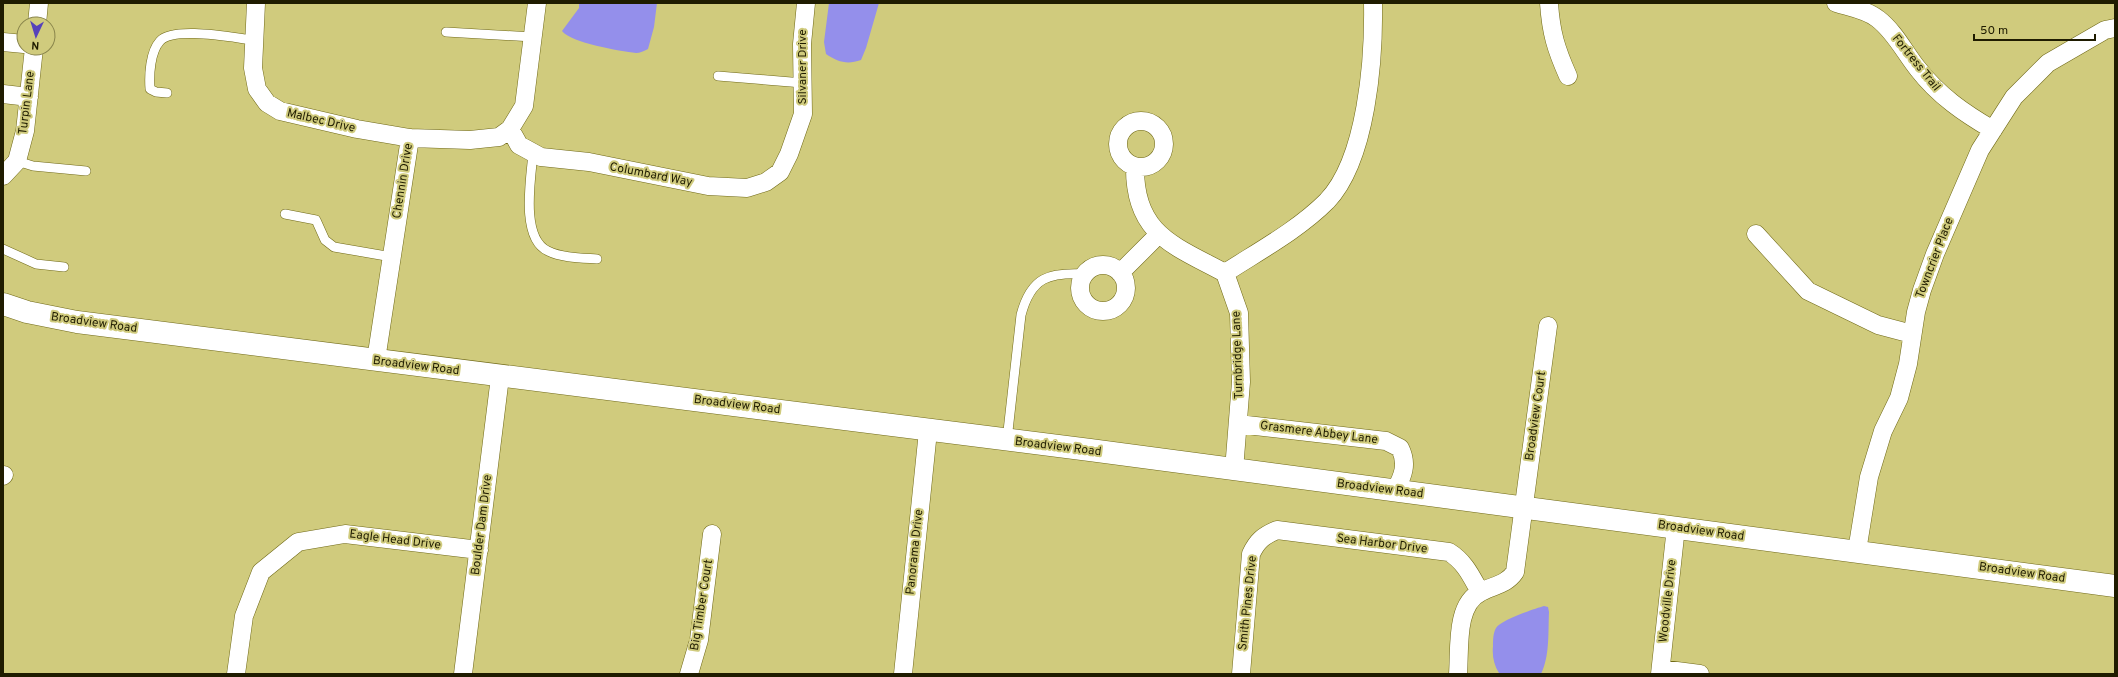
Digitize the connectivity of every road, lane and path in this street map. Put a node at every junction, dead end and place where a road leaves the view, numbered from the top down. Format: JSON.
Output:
{"nodes":[{"id":1,"x":39,"y":3,"type":"edge"},
{"id":2,"x":256,"y":3,"type":"edge"},
{"id":3,"x":537,"y":3,"type":"edge"},
{"id":4,"x":806,"y":3,"type":"edge"},
{"id":5,"x":1373,"y":3,"type":"edge"},
{"id":6,"x":1549,"y":3,"type":"edge"},
{"id":7,"x":1836,"y":3,"type":"edge"},
{"id":8,"x":38,"y":16,"type":"edge"},
{"id":9,"x":2115,"y":28,"type":"edge"},
{"id":10,"x":446,"y":32,"type":"dead end"},
{"id":11,"x":533,"y":37,"type":"junction"},
{"id":12,"x":254,"y":40,"type":"junction"},
{"id":13,"x":3,"y":42,"type":"edge"},
{"id":14,"x":16,"y":43,"type":"edge"},
{"id":15,"x":33,"y":56,"type":"edge"},
{"id":16,"x":718,"y":76,"type":"dead end"},
{"id":17,"x":1568,"y":76,"type":"dead end"},
{"id":18,"x":803,"y":83,"type":"junction"},
{"id":19,"x":167,"y":93,"type":"dead end"},
{"id":20,"x":3,"y":94,"type":"edge"},
{"id":21,"x":28,"y":97,"type":"junction"},
{"id":22,"x":510,"y":129,"type":"junction"},
{"id":23,"x":1993,"y":130,"type":"junction"},
{"id":24,"x":410,"y":138,"type":"junction"},
{"id":25,"x":533,"y":153,"type":"junction"},
{"id":26,"x":789,"y":154,"type":"joint"},
{"id":27,"x":17,"y":161,"type":"junction"},
{"id":28,"x":1136,"y":166,"type":"dead end"},
{"id":29,"x":86,"y":171,"type":"dead end"},
{"id":30,"x":3,"y":176,"type":"edge"},
{"id":31,"x":285,"y":214,"type":"dead end"},
{"id":32,"x":1756,"y":234,"type":"dead end"},
{"id":33,"x":1158,"y":235,"type":"junction"},
{"id":34,"x":3,"y":249,"type":"edge"},
{"id":35,"x":392,"y":257,"type":"junction"},
{"id":36,"x":597,"y":259,"type":"dead end"},
{"id":37,"x":64,"y":266,"type":"dead end"},
{"id":38,"x":1120,"y":273,"type":"junction"},
{"id":39,"x":1225,"y":273,"type":"junction"},
{"id":40,"x":1085,"y":274,"type":"junction"},
{"id":41,"x":3,"y":304,"type":"edge"},
{"id":42,"x":1548,"y":326,"type":"dead end"},
{"id":43,"x":1912,"y":334,"type":"junction"},
{"id":44,"x":376,"y":360,"type":"junction"},
{"id":45,"x":500,"y":377,"type":"junction"},
{"id":46,"x":1238,"y":424,"type":"junction"},
{"id":47,"x":928,"y":431,"type":"junction"},
{"id":48,"x":1007,"y":440,"type":"junction"},
{"id":49,"x":1234,"y":470,"type":"junction"},
{"id":50,"x":1395,"y":491,"type":"junction"},
{"id":51,"x":1524,"y":507,"type":"junction"},
{"id":52,"x":1676,"y":527,"type":"junction"},
{"id":53,"x":712,"y":534,"type":"dead end"},
{"id":54,"x":1264,"y":536,"type":"joint"},
{"id":55,"x":479,"y":550,"type":"junction"},
{"id":56,"x":1857,"y":551,"type":"junction"},
{"id":57,"x":2115,"y":586,"type":"edge"},
{"id":58,"x":1480,"y":592,"type":"junction"},
{"id":59,"x":1661,"y":671,"type":"edge"},
{"id":60,"x":236,"y":674,"type":"edge"},
{"id":61,"x":463,"y":674,"type":"edge"},
{"id":62,"x":689,"y":674,"type":"edge"},
{"id":63,"x":903,"y":674,"type":"edge"},
{"id":64,"x":1241,"y":674,"type":"edge"},
{"id":65,"x":1458,"y":674,"type":"edge"},
{"id":66,"x":1700,"y":674,"type":"edge"}],
"edges":[{"from":1,"to":8,"type":"street"},
{"from":2,"to":12,"type":"street","name":"Malbec Drive"},
{"from":3,"to":11,"type":"street"},
{"from":4,"to":18,"type":"street","name":"Silvaner Drive"},
{"from":5,"to":39,"type":"street"},
{"from":6,"to":17,"type":"street"},
{"from":7,"to":23,"type":"street","name":"Fortress Trail"},
{"from":9,"to":23,"type":"street","name":"Towncrier Place"},
{"from":10,"to":11,"type":"lane"},
{"from":11,"to":22,"type":"street"},
{"from":12,"to":19,"type":"lane"},
{"from":12,"to":24,"type":"street","name":"Malbec Drive"},
{"from":13,"to":14,"type":"street"},
{"from":15,"to":21,"type":"street","name":"Turpin Lane"},
{"from":16,"to":18,"type":"lane"},
{"from":18,"to":26,"type":"street","name":"Silvaner Drive"},
{"from":20,"to":21,"type":"street"},
{"from":21,"to":27,"type":"street","name":"Turpin Lane"},
{"from":22,"to":24,"type":"street","name":"Chennin Drive"},
{"from":22,"to":25,"type":"street","name":"Columbard Way"},
{"from":23,"to":43,"type":"street","name":"Towncrier Place"},
{"from":24,"to":35,"type":"street","name":"Chennin Drive"},
{"from":25,"to":26,"type":"street","name":"Columbard Way"},
{"from":25,"to":36,"type":"lane"},
{"from":27,"to":29,"type":"lane"},
{"from":27,"to":30,"type":"street","name":"Turpin Lane"},
{"from":28,"to":33,"type":"street"},
{"from":31,"to":35,"type":"lane"},
{"from":32,"to":43,"type":"street"},
{"from":33,"to":38,"type":"street"},
{"from":33,"to":39,"type":"street"},
{"from":34,"to":37,"type":"lane"},
{"from":35,"to":44,"type":"street","name":"Chennin Drive"},
{"from":38,"to":40,"type":"street"},
{"from":38,"to":40,"type":"street"},
{"from":39,"to":46,"type":"street","name":"Turnbridge Lane"},
{"from":40,"to":48,"type":"lane"},
{"from":41,"to":44,"type":"street","name":"Broadview Road"},
{"from":42,"to":51,"type":"street","name":"Broadview Court"},
{"from":43,"to":56,"type":"street","name":"Towncrier Place"},
{"from":44,"to":45,"type":"street","name":"Broadview Road"},
{"from":45,"to":47,"type":"street","name":"Broadview Road"},
{"from":45,"to":55,"type":"street","name":"Boulder Dam Drive"},
{"from":46,"to":49,"type":"street","name":"Turnbridge Lane"},
{"from":46,"to":50,"type":"street","name":"Grasmere Abbey Lane"},
{"from":47,"to":48,"type":"street","name":"Broadview Road"},
{"from":47,"to":63,"type":"street","name":"Panorama Drive"},
{"from":48,"to":49,"type":"street","name":"Broadview Road"},
{"from":49,"to":50,"type":"street","name":"Broadview Road"},
{"from":50,"to":51,"type":"street","name":"Broadview Road"},
{"from":51,"to":52,"type":"street","name":"Broadview Road"},
{"from":51,"to":58,"type":"street","name":"Broadview Court"},
{"from":52,"to":56,"type":"street","name":"Broadview Road"},
{"from":52,"to":59,"type":"street","name":"Woodville Drive"},
{"from":53,"to":62,"type":"street","name":"Big Timber Court"},
{"from":54,"to":58,"type":"street","name":"Sea Harbor Drive"},
{"from":54,"to":64,"type":"street","name":"Smith Pines Drive"},
{"from":55,"to":60,"type":"street","name":"Eagle Head Drive"},
{"from":55,"to":61,"type":"street","name":"Boulder Dam Drive"},
{"from":56,"to":57,"type":"street","name":"Broadview Road"},
{"from":58,"to":65,"type":"street"},
{"from":59,"to":66,"type":"street"}]}
